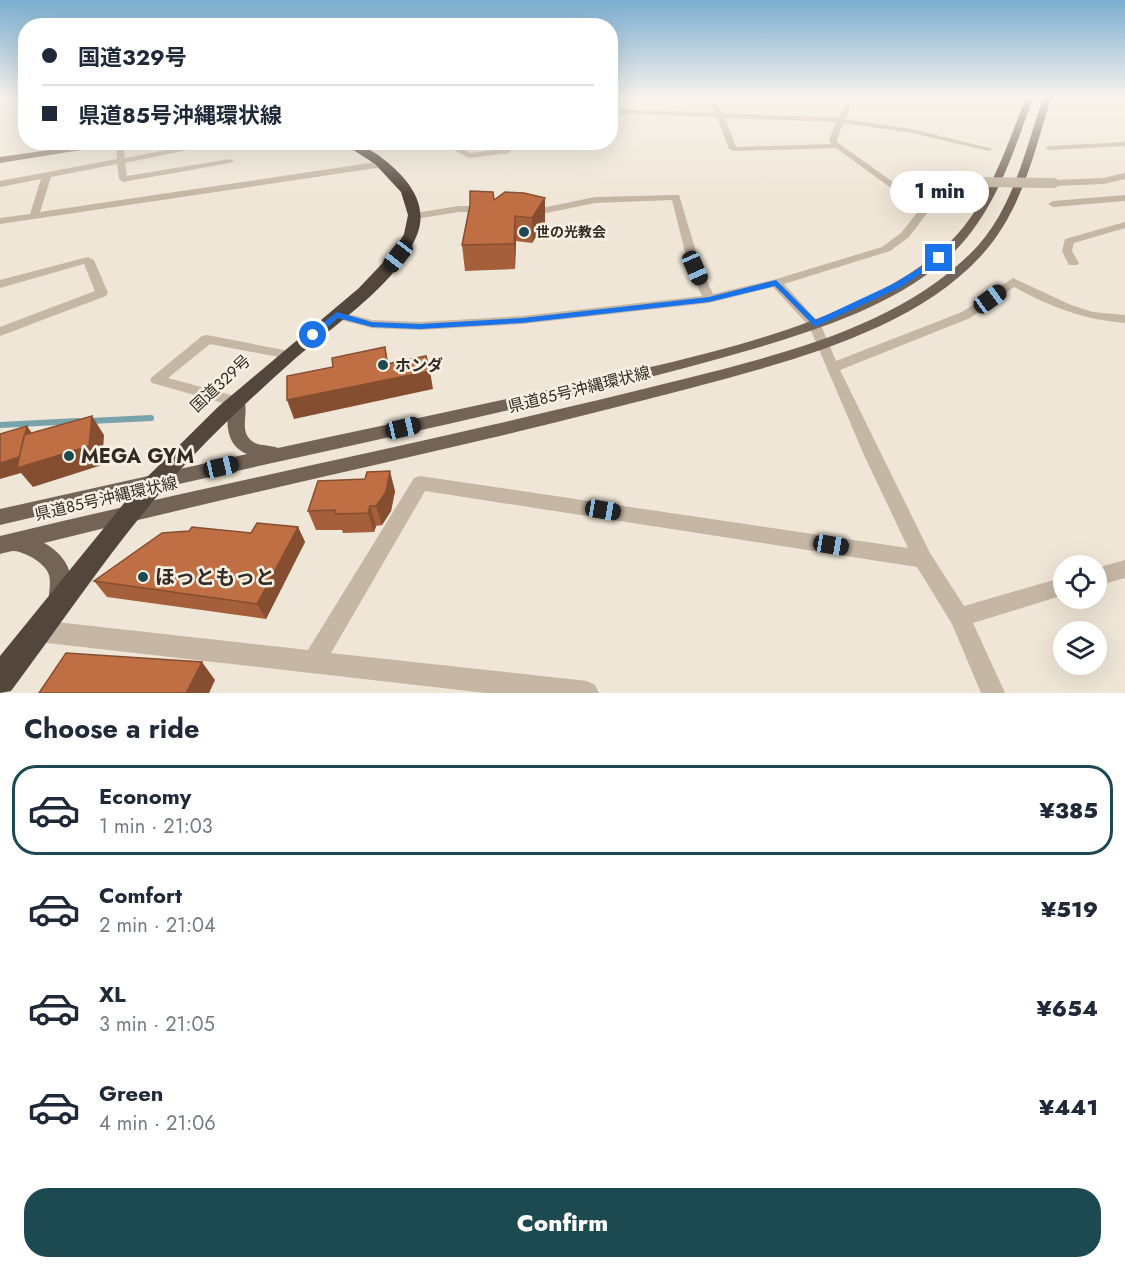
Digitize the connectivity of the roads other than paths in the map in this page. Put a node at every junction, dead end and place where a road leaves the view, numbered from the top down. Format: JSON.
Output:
{"nodes":[{"id":1,"x":726,"y":130,"type":"edge"},
{"id":2,"x":838,"y":130,"type":"edge"},
{"id":3,"x":908,"y":130,"type":"edge"},
{"id":4,"x":1017,"y":130,"type":"edge"},
{"id":5,"x":1037,"y":130,"type":"edge"},
{"id":6,"x":1125,"y":144,"type":"edge"},
{"id":7,"x":838,"y":146,"type":"junction"},
{"id":8,"x":1049,"y":148,"type":"dead end"},
{"id":9,"x":72,"y":150,"type":"edge"},
{"id":10,"x":122,"y":150,"type":"edge"},
{"id":11,"x":177,"y":150,"type":"edge"},
{"id":12,"x":363,"y":150,"type":"edge"},
{"id":13,"x":458,"y":150,"type":"edge"},
{"id":14,"x":507,"y":150,"type":"edge"},
{"id":15,"x":989,"y":150,"type":"dead end"},
{"id":16,"x":0,"y":160,"type":"edge"},
{"id":17,"x":120,"y":160,"type":"junction"},
{"id":18,"x":230,"y":161,"type":"dead end"},
{"id":19,"x":383,"y":164,"type":"junction"},
{"id":20,"x":47,"y":175,"type":"junction"},
{"id":21,"x":1125,"y":176,"type":"edge"},
{"id":22,"x":0,"y":184,"type":"edge"},
{"id":23,"x":1125,"y":198,"type":"edge"},
{"id":24,"x":1053,"y":204,"type":"dead end"},
{"id":25,"x":924,"y":208,"type":"junction"},
{"id":26,"x":493,"y":209,"type":"edge"},
{"id":27,"x":515,"y":210,"type":"edge"},
{"id":28,"x":34,"y":216,"type":"junction"},
{"id":29,"x":415,"y":216,"type":"junction"},
{"id":30,"x":0,"y":221,"type":"edge"},
{"id":31,"x":1125,"y":225,"type":"edge"},
{"id":32,"x":1073,"y":263,"type":"dead end"},
{"id":33,"x":776,"y":283,"type":"junction"},
{"id":34,"x":0,"y":284,"type":"edge"},
{"id":35,"x":709,"y":299,"type":"junction"},
{"id":36,"x":337,"y":315,"type":"junction"},
{"id":37,"x":1125,"y":319,"type":"edge"},
{"id":38,"x":815,"y":325,"type":"junction"},
{"id":39,"x":0,"y":332,"type":"edge"},
{"id":40,"x":823,"y":344,"type":"junction"},
{"id":41,"x":289,"y":355,"type":"junction"},
{"id":42,"x":832,"y":368,"type":"junction"},
{"id":43,"x":237,"y":402,"type":"junction"},
{"id":44,"x":290,"y":451,"type":"junction"},
{"id":45,"x":156,"y":482,"type":"junction"},
{"id":46,"x":128,"y":514,"type":"junction"},
{"id":47,"x":0,"y":517,"type":"edge"},
{"id":48,"x":7,"y":543,"type":"edge"},
{"id":49,"x":923,"y":559,"type":"junction"},
{"id":50,"x":1125,"y":569,"type":"edge"},
{"id":51,"x":1107,"y":574,"type":"edge"},
{"id":52,"x":1053,"y":589,"type":"edge"},
{"id":53,"x":57,"y":607,"type":"junction"},
{"id":54,"x":959,"y":616,"type":"junction"},
{"id":55,"x":38,"y":632,"type":"junction"},
{"id":56,"x":314,"y":661,"type":"junction"},
{"id":57,"x":0,"y":680,"type":"edge"},
{"id":58,"x":587,"y":693,"type":"edge"},
{"id":59,"x":993,"y":693,"type":"edge"}],
"edges":[{"from":1,"to":7,"type":"street"},
{"from":2,"to":7,"type":"street"},
{"from":3,"to":15,"type":"street"},
{"from":4,"to":38,"type":"main road","name":"県道85号沖縄環状線"},
{"from":5,"to":40,"type":"main road","name":"県道85号沖縄環状線"},
{"from":6,"to":8,"type":"street"},
{"from":7,"to":25,"type":"street"},
{"from":9,"to":16,"type":"street"},
{"from":10,"to":17,"type":"street"},
{"from":11,"to":17,"type":"street"},
{"from":12,"to":19,"type":"highway"},
{"from":13,"to":14,"type":"street"},
{"from":17,"to":18,"type":"street"},
{"from":17,"to":20,"type":"street"},
{"from":19,"to":28,"type":"street"},
{"from":19,"to":29,"type":"highway"},
{"from":20,"to":22,"type":"street"},
{"from":20,"to":28,"type":"street"},
{"from":21,"to":25,"type":"street","bridge":true},
{"from":23,"to":24,"type":"street"},
{"from":25,"to":33,"type":"street"},
{"from":26,"to":29,"type":"street"},
{"from":27,"to":35,"type":"street"},
{"from":28,"to":30,"type":"street"},
{"from":29,"to":36,"type":"highway","name":"国道329号"},
{"from":31,"to":32,"type":"street"},
{"from":33,"to":35,"type":"street"},
{"from":33,"to":38,"type":"street"},
{"from":34,"to":39,"type":"street"},
{"from":35,"to":36,"type":"street"},
{"from":36,"to":41,"type":"highway","name":"国道329号"},
{"from":37,"to":42,"type":"street"},
{"from":38,"to":40,"type":"street"},
{"from":38,"to":44,"type":"main road","name":"県道85号沖縄環状線"},
{"from":40,"to":42,"type":"street"},
{"from":40,"to":46,"type":"main road","name":"県道85号沖縄環状線"},
{"from":41,"to":43,"type":"highway","name":"国道329号"},
{"from":41,"to":43,"type":"street"},
{"from":42,"to":49,"type":"street"},
{"from":43,"to":44,"type":"main road"},
{"from":43,"to":45,"type":"highway","name":"国道329号"},
{"from":44,"to":45,"type":"main road","name":"県道85号沖縄環状線"},
{"from":45,"to":46,"type":"highway","name":"国道329号"},
{"from":45,"to":47,"type":"main road","name":"県道85号沖縄環状線"},
{"from":46,"to":48,"type":"main road","name":"県道85号沖縄環状線"},
{"from":46,"to":53,"type":"highway","name":"国道329号"},
{"from":48,"to":53,"type":"main road"},
{"from":49,"to":54,"type":"street"},
{"from":49,"to":56,"type":"street"},
{"from":50,"to":51,"type":"street"},
{"from":52,"to":54,"type":"street"},
{"from":53,"to":55,"type":"highway","name":"国道329号"},
{"from":54,"to":59,"type":"street"},
{"from":55,"to":56,"type":"street"},
{"from":55,"to":57,"type":"highway","name":"国道329号"},
{"from":56,"to":58,"type":"street"}]}
